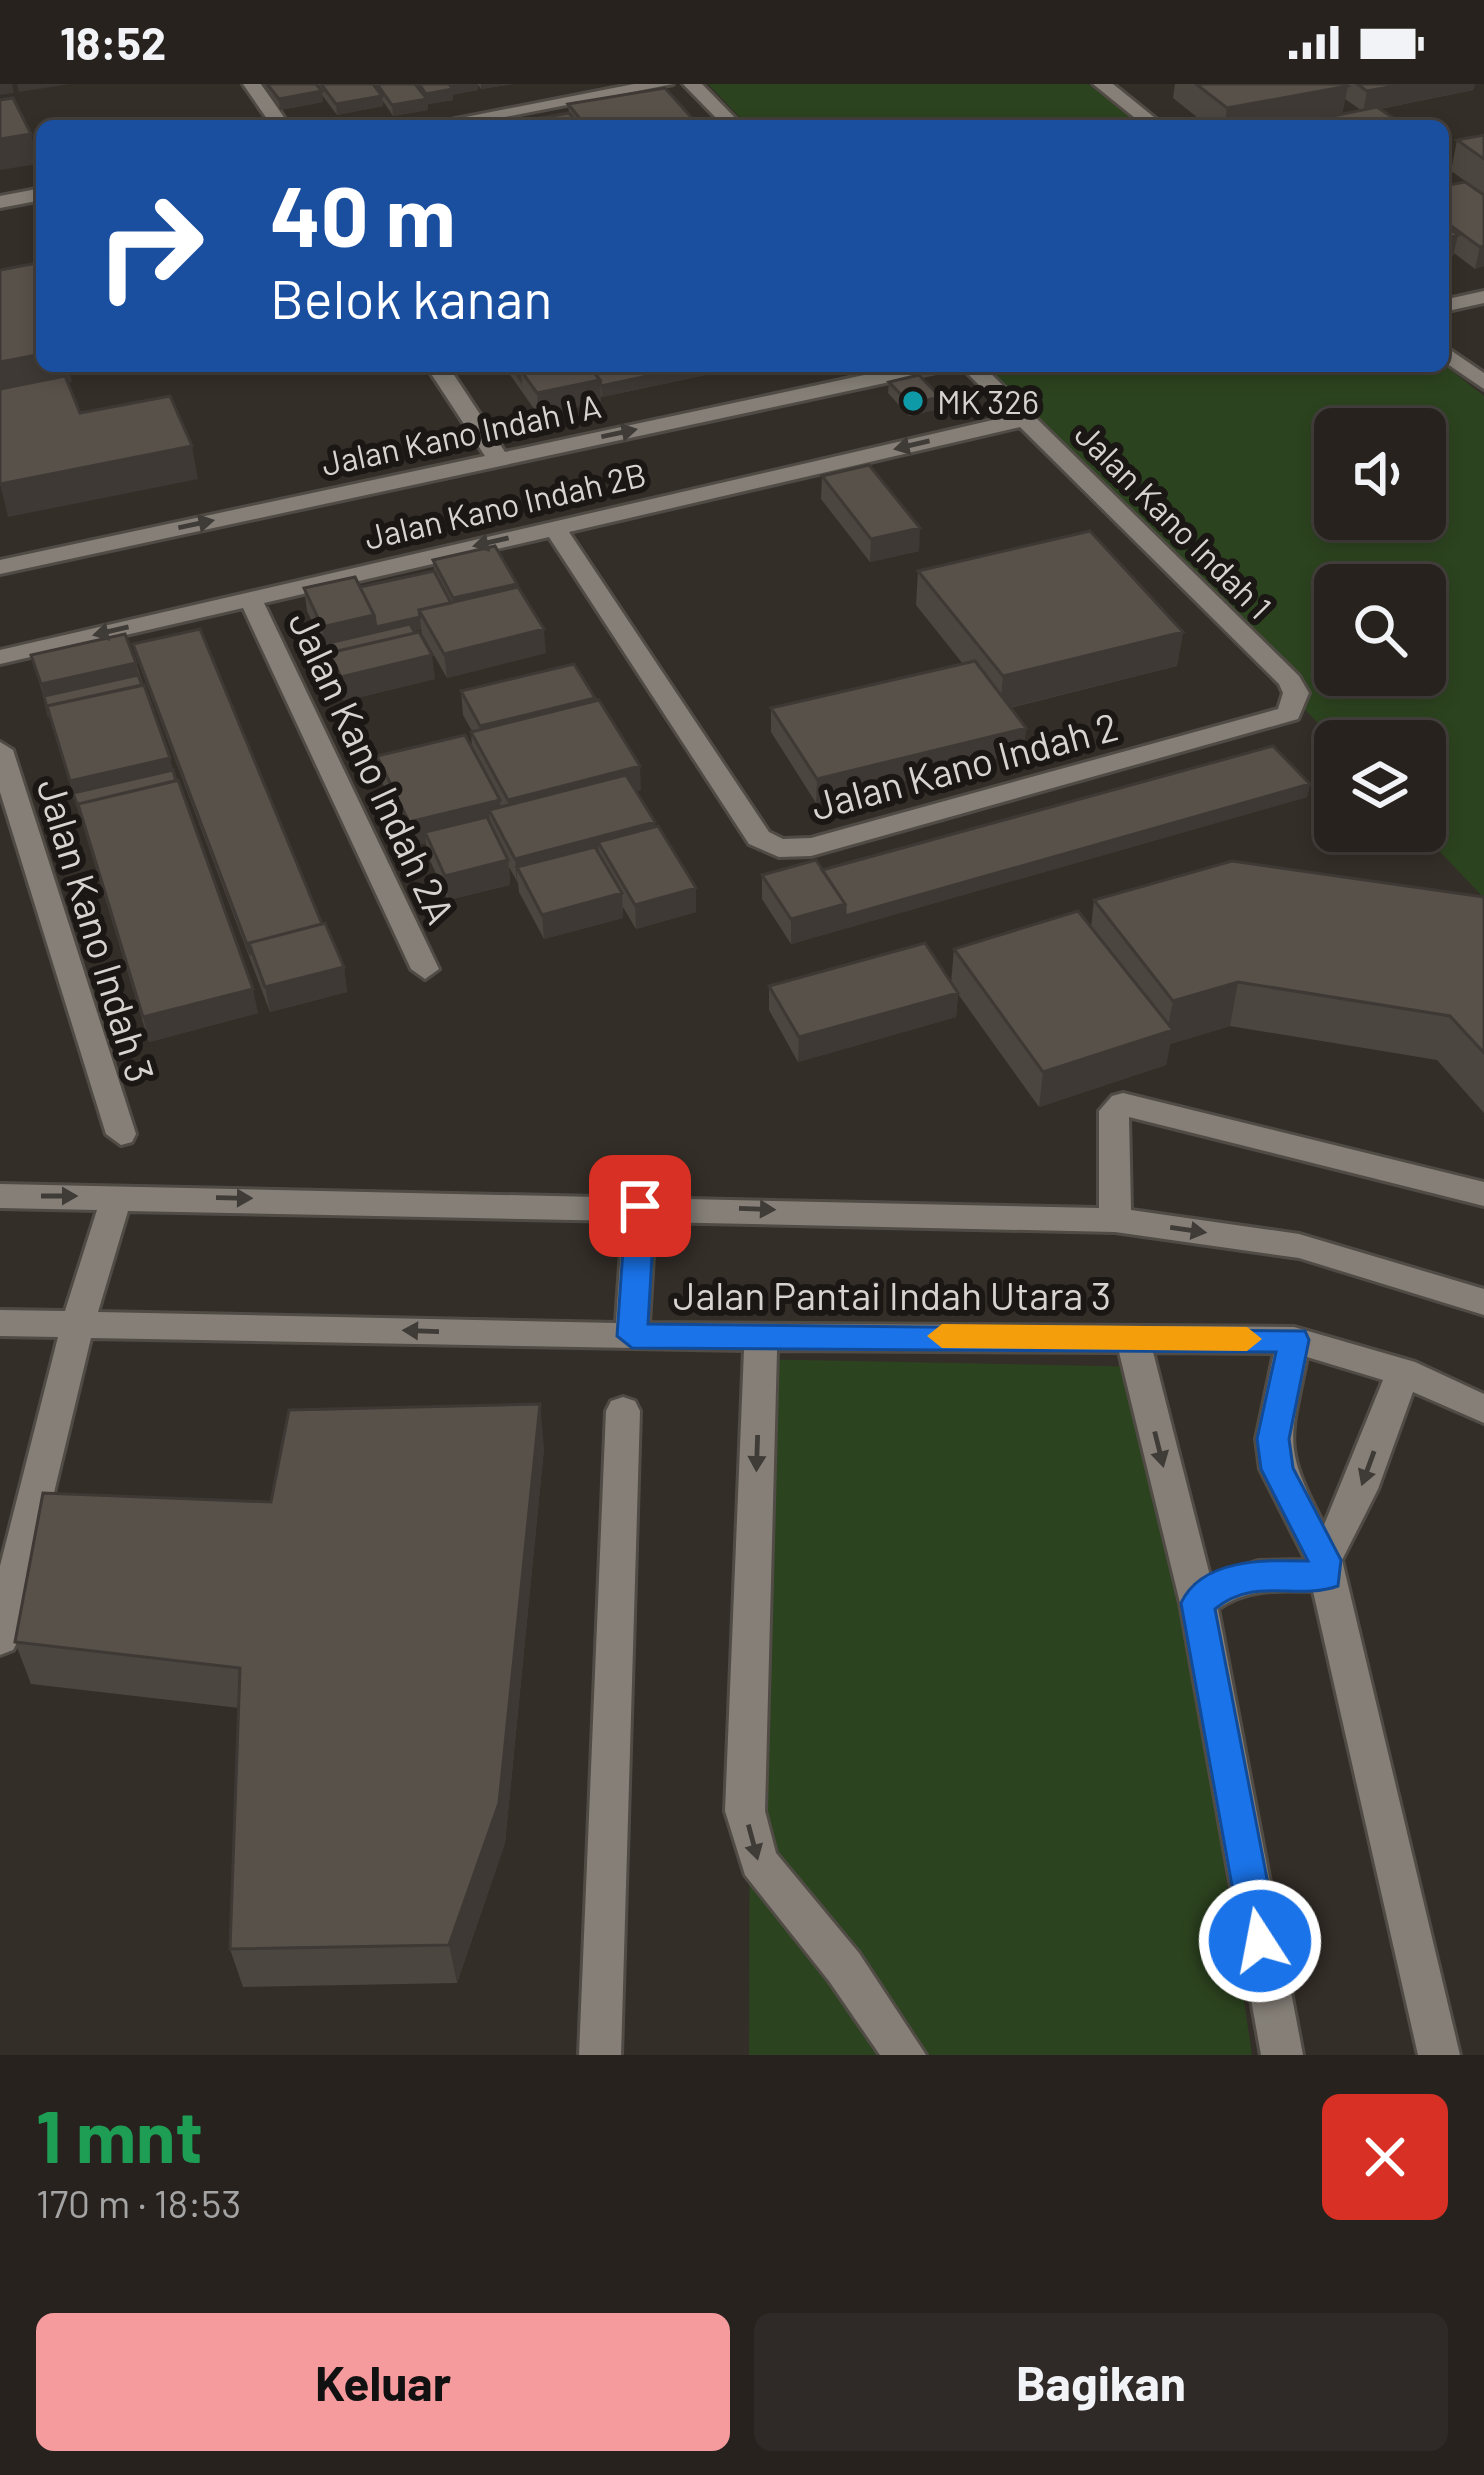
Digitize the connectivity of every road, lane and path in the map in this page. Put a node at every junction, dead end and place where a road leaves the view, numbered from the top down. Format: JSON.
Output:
{"nodes":[{"id":1,"x":252,"y":84,"type":"edge"},
{"id":2,"x":664,"y":84,"type":"edge"},
{"id":3,"x":692,"y":84,"type":"edge"},
{"id":4,"x":1102,"y":84,"type":"edge"},
{"id":5,"x":276,"y":120,"type":"edge"},
{"id":6,"x":463,"y":120,"type":"edge"},
{"id":7,"x":728,"y":120,"type":"edge"},
{"id":8,"x":1148,"y":120,"type":"edge"},
{"id":9,"x":36,"y":195,"type":"edge"},
{"id":10,"x":0,"y":202,"type":"edge"},
{"id":11,"x":1484,"y":297,"type":"edge"},
{"id":12,"x":1449,"y":305,"type":"edge"},
{"id":13,"x":1449,"y":356,"type":"edge"},
{"id":14,"x":441,"y":372,"type":"edge"},
{"id":15,"x":908,"y":372,"type":"edge"},
{"id":16,"x":977,"y":372,"type":"edge"},
{"id":17,"x":1484,"y":383,"type":"edge"},
{"id":18,"x":1026,"y":418,"type":"junction"},
{"id":19,"x":498,"y":459,"type":"junction"},
{"id":20,"x":554,"y":527,"type":"junction"},
{"id":21,"x":0,"y":567,"type":"edge"},
{"id":22,"x":250,"y":598,"type":"junction"},
{"id":23,"x":0,"y":657,"type":"edge"},
{"id":24,"x":1271,"y":723,"type":"joint"},
{"id":25,"x":0,"y":750,"type":"edge"},
{"id":26,"x":425,"y":969,"type":"dead end"},
{"id":27,"x":121,"y":1134,"type":"dead end"},
{"id":28,"x":1484,"y":1193,"type":"edge"},
{"id":29,"x":0,"y":1196,"type":"edge"},
{"id":30,"x":117,"y":1196,"type":"junction"},
{"id":31,"x":640,"y":1206,"type":"junction"},
{"id":32,"x":1115,"y":1220,"type":"junction"},
{"id":33,"x":1484,"y":1302,"type":"edge"},
{"id":34,"x":79,"y":1321,"type":"junction"},
{"id":35,"x":0,"y":1323,"type":"edge"},
{"id":36,"x":632,"y":1336,"type":"junction"},
{"id":37,"x":761,"y":1336,"type":"junction"},
{"id":38,"x":1132,"y":1336,"type":"junction"},
{"id":39,"x":1294,"y":1340,"type":"junction"},
{"id":40,"x":1403,"y":1372,"type":"junction"},
{"id":41,"x":1484,"y":1409,"type":"edge"},
{"id":42,"x":623,"y":1411,"type":"dead end"},
{"id":43,"x":1325,"y":1568,"type":"junction"},
{"id":44,"x":1198,"y":1603,"type":"junction"},
{"id":45,"x":0,"y":1639,"type":"edge"},
{"id":46,"x":600,"y":2055,"type":"edge"},
{"id":47,"x":904,"y":2055,"type":"edge"},
{"id":48,"x":1282,"y":2055,"type":"edge"},
{"id":49,"x":1439,"y":2055,"type":"edge"}],
"edges":[{"from":1,"to":5,"type":"street"},
{"from":2,"to":6,"type":"street"},
{"from":3,"to":7,"type":"street"},
{"from":4,"to":8,"type":"street"},
{"from":9,"to":10,"type":"street"},
{"from":11,"to":12,"type":"street"},
{"from":13,"to":17,"type":"street"},
{"from":14,"to":19,"type":"street"},
{"from":19,"to":15,"type":"street","name":"Jalan Kano Indah I A","one_way":true},
{"from":16,"to":18,"type":"street","name":"Jalan Kano Indah 1"},
{"from":18,"to":20,"type":"street","name":"Jalan Kano Indah 2B","one_way":true},
{"from":18,"to":24,"type":"street","name":"Jalan Kano Indah 1"},
{"from":21,"to":19,"type":"street","name":"Jalan Kano Indah I A","one_way":true},
{"from":20,"to":22,"type":"street","name":"Jalan Kano Indah 2B","one_way":true},
{"from":20,"to":24,"type":"street","name":"Jalan Kano Indah 2"},
{"from":22,"to":23,"type":"street","name":"Jalan Kano Indah 2B","one_way":true},
{"from":22,"to":26,"type":"street","name":"Jalan Kano Indah 2A"},
{"from":25,"to":27,"type":"street","name":"Jalan Kano Indah 3"},
{"from":28,"to":32,"type":"street"},
{"from":29,"to":30,"type":"street","name":"Jalan Pantai Indah Utara 3","one_way":true},
{"from":30,"to":31,"type":"street","name":"Jalan Pantai Indah Utara 3","one_way":true},
{"from":30,"to":34,"type":"street"},
{"from":31,"to":32,"type":"street","name":"Jalan Pantai Indah Utara 3","one_way":true},
{"from":31,"to":36,"type":"street"},
{"from":32,"to":33,"type":"street","name":"Jalan Pantai Indah Utara 3","one_way":true},
{"from":34,"to":35,"type":"street","name":"Jalan Pantai Indah Utara 3"},
{"from":36,"to":34,"type":"street","name":"Jalan Pantai Indah Utara 3","one_way":true},
{"from":34,"to":45,"type":"street"},
{"from":36,"to":37,"type":"street","name":"Jalan Pantai Indah Utara 3"},
{"from":37,"to":38,"type":"street","name":"Jalan Pantai Indah Utara 3"},
{"from":37,"to":47,"type":"street","one_way":true},
{"from":38,"to":39,"type":"street","name":"Jalan Pantai Indah Utara 3"},
{"from":38,"to":44,"type":"street","one_way":true},
{"from":39,"to":40,"type":"street","name":"Jalan Pantai Indah Utara 3"},
{"from":39,"to":43,"type":"street"},
{"from":40,"to":41,"type":"street","name":"Jalan Pantai Indah Utara 3"},
{"from":40,"to":43,"type":"street","one_way":true},
{"from":42,"to":46,"type":"street"},
{"from":43,"to":44,"type":"street"},
{"from":43,"to":49,"type":"street"},
{"from":44,"to":48,"type":"street"}]}
